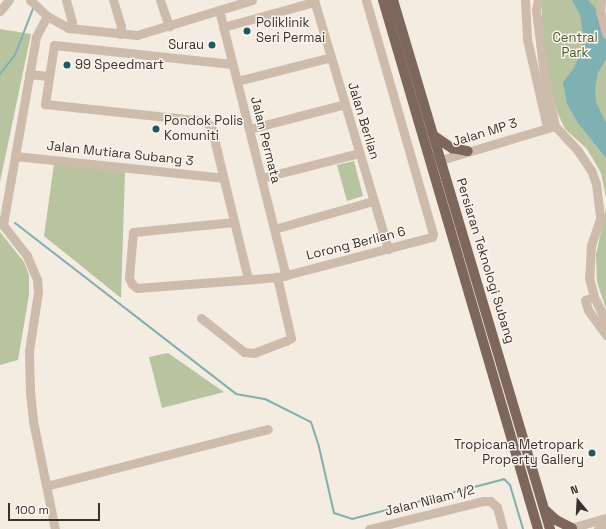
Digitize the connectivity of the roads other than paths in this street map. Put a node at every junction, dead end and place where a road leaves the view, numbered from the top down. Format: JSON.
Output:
{"nodes":[{"id":1,"x":9,"y":0,"type":"edge"},
{"id":2,"x":66,"y":0,"type":"edge"},
{"id":3,"x":113,"y":0,"type":"edge"},
{"id":4,"x":160,"y":0,"type":"edge"},
{"id":5,"x":252,"y":0,"type":"edge"},
{"id":6,"x":366,"y":0,"type":"edge"},
{"id":7,"x":383,"y":0,"type":"edge"},
{"id":8,"x":393,"y":0,"type":"edge"},
{"id":9,"x":525,"y":0,"type":"edge"},
{"id":10,"x":538,"y":0,"type":"edge"},
{"id":11,"x":601,"y":0,"type":"edge"},
{"id":12,"x":314,"y":1,"type":"edge"},
{"id":13,"x":33,"y":3,"type":"edge"},
{"id":14,"x":219,"y":10,"type":"junction"},
{"id":15,"x":0,"y":11,"type":"edge"},
{"id":16,"x":47,"y":16,"type":"junction"},
{"id":17,"x":169,"y":26,"type":"junction"},
{"id":18,"x":223,"y":27,"type":"junction"},
{"id":19,"x":70,"y":28,"type":"junction"},
{"id":20,"x":120,"y":34,"type":"junction"},
{"id":21,"x":606,"y":34,"type":"edge"},
{"id":22,"x":399,"y":38,"type":"junction"},
{"id":23,"x":331,"y":57,"type":"junction"},
{"id":24,"x":232,"y":64,"type":"junction"},
{"id":25,"x":29,"y":74,"type":"junction"},
{"id":26,"x":48,"y":76,"type":"junction"},
{"id":27,"x":237,"y":81,"type":"junction"},
{"id":28,"x":345,"y":104,"type":"junction"},
{"id":29,"x":551,"y":126,"type":"junction"},
{"id":30,"x":249,"y":129,"type":"junction"},
{"id":31,"x":434,"y":136,"type":"junction"},
{"id":32,"x":468,"y":151,"type":"junction"},
{"id":33,"x":359,"y":153,"type":"junction"},
{"id":34,"x":15,"y":156,"type":"junction"},
{"id":35,"x":436,"y":161,"type":"junction"},
{"id":36,"x":223,"y":178,"type":"junction"},
{"id":37,"x":261,"y":178,"type":"junction"},
{"id":38,"x":373,"y":201,"type":"junction"},
{"id":39,"x":234,"y":222,"type":"junction"},
{"id":40,"x":274,"y":229,"type":"junction"},
{"id":41,"x":388,"y":249,"type":"junction"},
{"id":42,"x":282,"y":276,"type":"junction"},
{"id":43,"x":248,"y":279,"type":"junction"},
{"id":44,"x":594,"y":298,"type":"junction"},
{"id":45,"x":201,"y":318,"type":"dead end"},
{"id":46,"x":606,"y":322,"type":"edge"},
{"id":47,"x":606,"y":335,"type":"edge"},
{"id":48,"x":494,"y":356,"type":"junction"},
{"id":49,"x":268,"y":429,"type":"dead end"},
{"id":50,"x":46,"y":486,"type":"junction"},
{"id":51,"x":544,"y":508,"type":"junction"},
{"id":52,"x":606,"y":518,"type":"edge"},
{"id":53,"x":606,"y":527,"type":"edge"},
{"id":54,"x":570,"y":528,"type":"edge"},
{"id":55,"x":55,"y":529,"type":"edge"},
{"id":56,"x":369,"y":529,"type":"edge"},
{"id":57,"x":503,"y":529,"type":"edge"},
{"id":58,"x":538,"y":529,"type":"edge"},
{"id":59,"x":550,"y":529,"type":"edge"},
{"id":60,"x":598,"y":529,"type":"edge"}],
"edges":[{"from":1,"to":15,"type":"street"},
{"from":2,"to":19,"type":"street"},
{"from":3,"to":20,"type":"street"},
{"from":4,"to":17,"type":"street"},
{"from":5,"to":14,"type":"street"},
{"from":6,"to":41,"type":"street","name":"Lorong Berlian 6"},
{"from":7,"to":22,"type":"main road","name":"Persiaran Teknologi Subang"},
{"from":8,"to":22,"type":"main road","name":"Persiaran Teknologi Subang"},
{"from":9,"to":29,"type":"street"},
{"from":10,"to":29,"type":"street"},
{"from":11,"to":21,"type":"street"},
{"from":12,"to":18,"type":"street"},
{"from":12,"to":23,"type":"street","name":"Jalan Berlian"},
{"from":13,"to":16,"type":"street"},
{"from":14,"to":17,"type":"street"},
{"from":14,"to":18,"type":"street","name":"Jalan Permata"},
{"from":16,"to":19,"type":"street"},
{"from":16,"to":25,"type":"street"},
{"from":17,"to":20,"type":"street"},
{"from":18,"to":24,"type":"street","name":"Jalan Permata"},
{"from":19,"to":20,"type":"street"},
{"from":22,"to":31,"type":"main road","name":"Persiaran Teknologi Subang"},
{"from":22,"to":35,"type":"main road","name":"Persiaran Teknologi Subang"},
{"from":23,"to":27,"type":"street"},
{"from":23,"to":28,"type":"street","name":"Jalan Berlian"},
{"from":24,"to":26,"type":"street"},
{"from":24,"to":27,"type":"street","name":"Jalan Permata"},
{"from":25,"to":26,"type":"street"},
{"from":25,"to":34,"type":"street"},
{"from":26,"to":36,"type":"street"},
{"from":27,"to":30,"type":"street","name":"Jalan Permata"},
{"from":28,"to":30,"type":"street"},
{"from":28,"to":33,"type":"street","name":"Jalan Berlian"},
{"from":29,"to":32,"type":"street","name":"Jalan MP 3"},
{"from":29,"to":44,"type":"street"},
{"from":30,"to":37,"type":"street","name":"Jalan Permata"},
{"from":31,"to":32,"type":"main road"},
{"from":31,"to":35,"type":"main road","name":"Persiaran Teknologi Subang"},
{"from":32,"to":35,"type":"street","name":"Jalan MP 3"},
{"from":33,"to":37,"type":"street"},
{"from":33,"to":38,"type":"street","name":"Jalan Berlian"},
{"from":34,"to":36,"type":"street","name":"Jalan Mutiara Subang 3"},
{"from":34,"to":50,"type":"street"},
{"from":35,"to":48,"type":"main road","name":"Persiaran Teknologi Subang"},
{"from":36,"to":39,"type":"street"},
{"from":37,"to":40,"type":"street","name":"Jalan Permata"},
{"from":38,"to":40,"type":"street"},
{"from":38,"to":41,"type":"street","name":"Jalan Berlian"},
{"from":39,"to":43,"type":"street"},
{"from":39,"to":43,"type":"street","name":"Lorong Berlian 6"},
{"from":40,"to":42,"type":"street","name":"Jalan Permata"},
{"from":41,"to":42,"type":"street","name":"Lorong Berlian 6"},
{"from":42,"to":43,"type":"street","name":"Lorong Berlian 6"},
{"from":42,"to":45,"type":"street","name":"Jalan Permata"},
{"from":44,"to":46,"type":"street"},
{"from":44,"to":47,"type":"street"},
{"from":48,"to":51,"type":"main road","name":"Persiaran Teknologi Subang"},
{"from":48,"to":58,"type":"main road","name":"Persiaran Teknologi Subang"},
{"from":49,"to":50,"type":"street"},
{"from":50,"to":55,"type":"street"},
{"from":51,"to":54,"type":"main road"},
{"from":51,"to":59,"type":"main road","name":"Persiaran Teknologi Subang"},
{"from":52,"to":54,"type":"street"},
{"from":53,"to":60,"type":"street"},
{"from":56,"to":57,"type":"street","name":"Jalan Nilam 1/2"}]}
